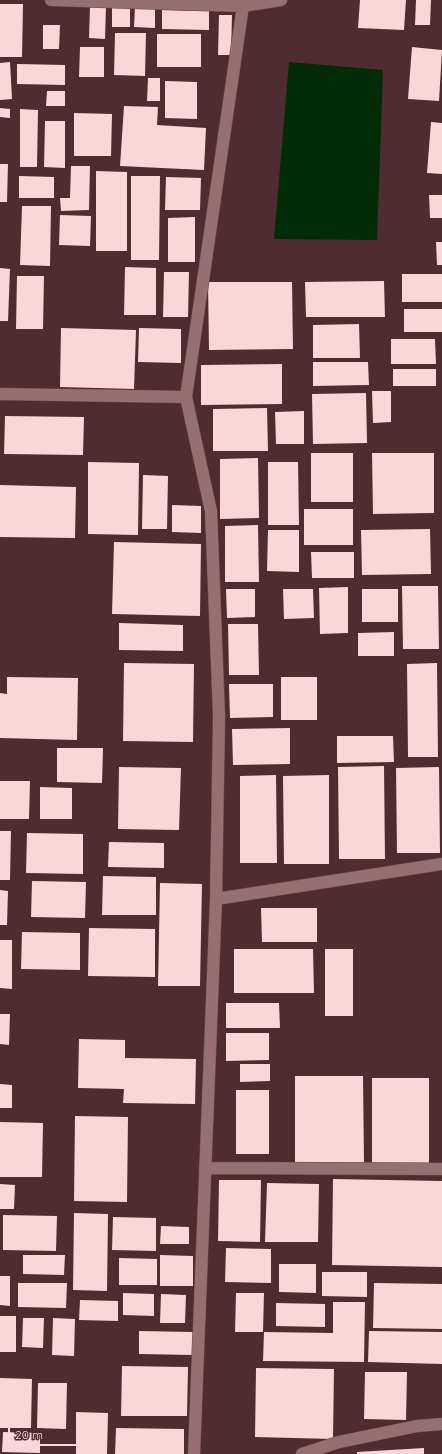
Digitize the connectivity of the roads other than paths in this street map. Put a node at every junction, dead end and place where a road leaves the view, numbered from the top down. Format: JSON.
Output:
{"nodes":[{"id":1,"x":52,"y":0,"type":"edge"},
{"id":2,"x":281,"y":0,"type":"edge"},
{"id":3,"x":243,"y":6,"type":"junction"},
{"id":4,"x":0,"y":394,"type":"edge"},
{"id":5,"x":186,"y":397,"type":"junction"},
{"id":6,"x":442,"y":864,"type":"edge"},
{"id":7,"x":216,"y":899,"type":"junction"},
{"id":8,"x":205,"y":1168,"type":"junction"},
{"id":9,"x":442,"y":1168,"type":"edge"},
{"id":10,"x":442,"y":1424,"type":"edge"},
{"id":11,"x":194,"y":1454,"type":"edge"},
{"id":12,"x":302,"y":1454,"type":"edge"}],
"edges":[{"from":1,"to":3,"type":"street"},
{"from":2,"to":3,"type":"street"},
{"from":3,"to":5,"type":"street"},
{"from":4,"to":5,"type":"street"},
{"from":5,"to":7,"type":"street"},
{"from":6,"to":7,"type":"street"},
{"from":7,"to":8,"type":"street"},
{"from":8,"to":9,"type":"street"},
{"from":8,"to":11,"type":"street"},
{"from":10,"to":12,"type":"street"}]}
